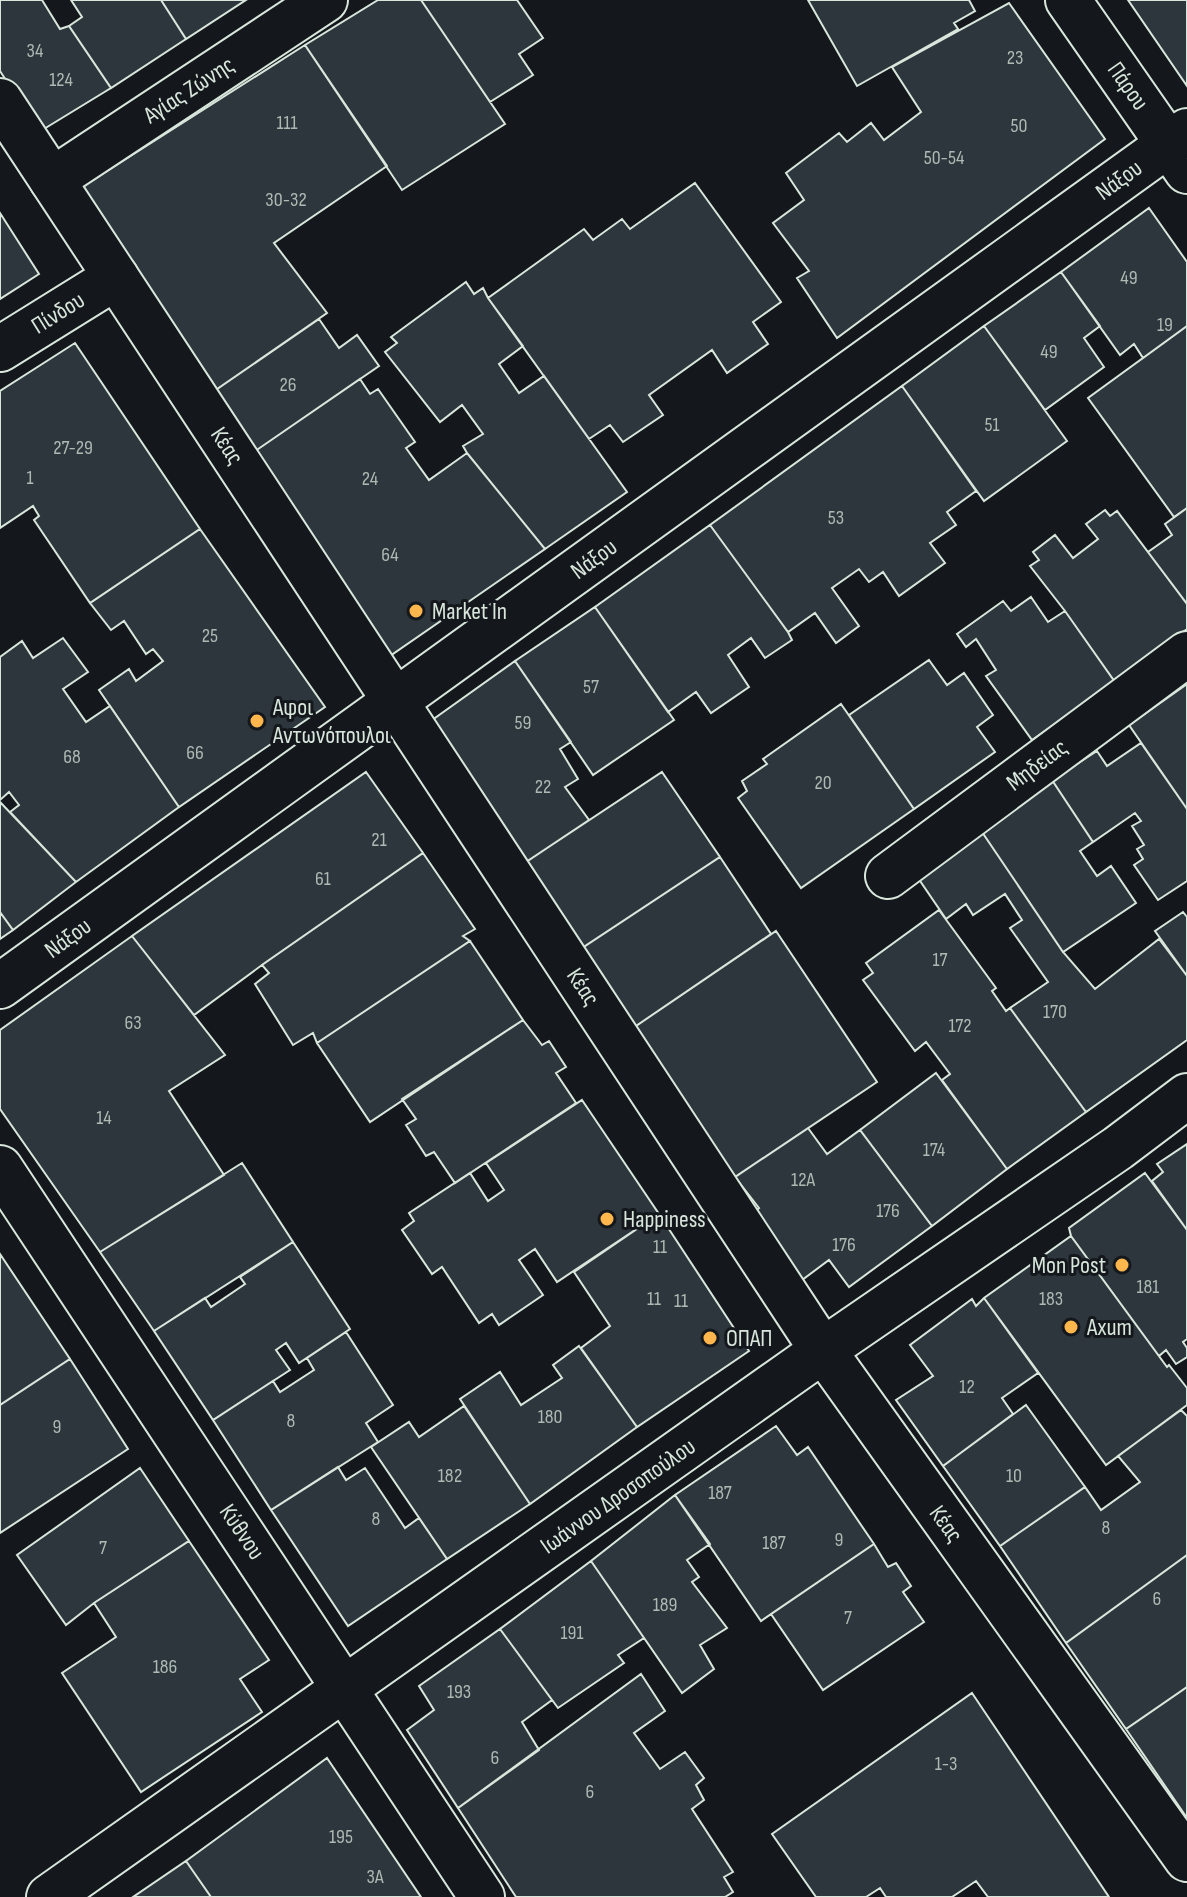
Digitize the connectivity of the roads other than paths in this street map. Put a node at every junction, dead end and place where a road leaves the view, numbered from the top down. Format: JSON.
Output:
{"nodes":[{"id":1,"x":325,"y":0,"type":"edge"},
{"id":2,"x":1068,"y":0,"type":"edge"},
{"id":3,"x":0,"y":101,"type":"edge"},
{"id":4,"x":1181,"y":149,"type":"edge"},
{"id":5,"x":52,"y":180,"type":"junction"},
{"id":6,"x":116,"y":277,"type":"junction"},
{"id":7,"x":0,"y":349,"type":"edge"},
{"id":8,"x":1187,"y":654,"type":"edge"},
{"id":9,"x":396,"y":702,"type":"junction"},
{"id":10,"x":888,"y":876,"type":"dead end"},
{"id":11,"x":0,"y":986,"type":"edge"},
{"id":12,"x":1187,"y":1096,"type":"edge"},
{"id":13,"x":0,"y":1168,"type":"edge"},
{"id":14,"x":822,"y":1351,"type":"junction"},
{"id":15,"x":345,"y":1689,"type":"junction"},
{"id":16,"x":1187,"y":1859,"type":"edge"},
{"id":17,"x":49,"y":1897,"type":"edge"},
{"id":18,"x":482,"y":1897,"type":"edge"}],
"edges":[{"from":1,"to":5,"type":"street","name":"Αγίας Ζώνης"},
{"from":2,"to":4,"type":"street","name":"Πάρου"},
{"from":3,"to":5,"type":"street","name":"Κέας"},
{"from":4,"to":9,"type":"street","name":"Νάξου"},
{"from":5,"to":6,"type":"street","name":"Κέας"},
{"from":6,"to":7,"type":"street","name":"Πίνδου"},
{"from":6,"to":9,"type":"street","name":"Κέας"},
{"from":8,"to":10,"type":"street","name":"Μηδείας"},
{"from":9,"to":11,"type":"street","name":"Νάξου"},
{"from":9,"to":14,"type":"street","name":"Κέας"},
{"from":12,"to":14,"type":"street","name":"Ιωάννου Δροσοπούλου"},
{"from":13,"to":15,"type":"street","name":"Κύθνου"},
{"from":14,"to":15,"type":"street","name":"Ιωάννου Δροσοπούλου"},
{"from":14,"to":16,"type":"street","name":"Κέας"},
{"from":15,"to":17,"type":"street","name":"Ιωάννου Δροσοπούλου"},
{"from":15,"to":18,"type":"street","name":"Κύθνου"}]}
